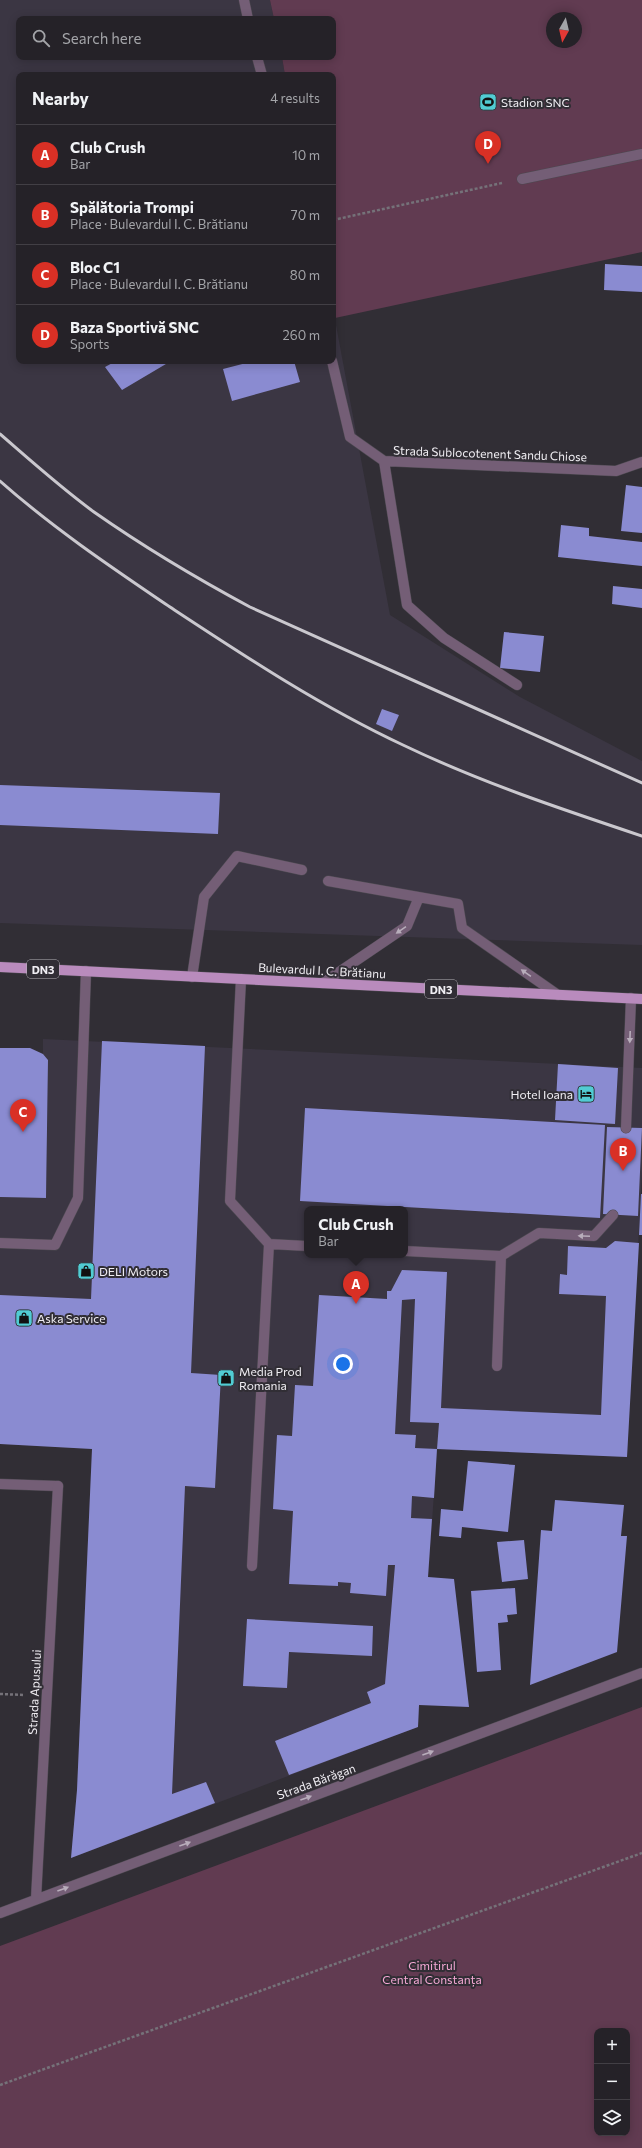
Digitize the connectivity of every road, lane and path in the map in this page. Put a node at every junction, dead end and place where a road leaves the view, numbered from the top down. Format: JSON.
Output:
{"nodes":[{"id":1,"x":244,"y":0,"type":"edge"},
{"id":2,"x":247,"y":16,"type":"edge"},
{"id":3,"x":259,"y":60,"type":"edge"},
{"id":4,"x":261,"y":72,"type":"edge"},
{"id":5,"x":642,"y":154,"type":"edge"},
{"id":6,"x":522,"y":179,"type":"joint"},
{"id":7,"x":336,"y":219,"type":"edge"},
{"id":8,"x":333,"y":364,"type":"edge"},
{"id":9,"x":384,"y":461,"type":"junction"},
{"id":10,"x":642,"y":462,"type":"edge"},
{"id":11,"x":517,"y":685,"type":"dead end"},
{"id":12,"x":302,"y":870,"type":"dead end"},
{"id":13,"x":328,"y":881,"type":"dead end"},
{"id":14,"x":419,"y":897,"type":"junction"},
{"id":15,"x":0,"y":967,"type":"edge"},
{"id":16,"x":86,"y":971,"type":"junction"},
{"id":17,"x":192,"y":977,"type":"junction"},
{"id":18,"x":241,"y":979,"type":"junction"},
{"id":19,"x":323,"y":983,"type":"junction"},
{"id":20,"x":558,"y":995,"type":"junction"},
{"id":21,"x":631,"y":998,"type":"junction"},
{"id":22,"x":642,"y":999,"type":"edge"},
{"id":23,"x":626,"y":1128,"type":"dead end"},
{"id":24,"x":613,"y":1215,"type":"dead end"},
{"id":25,"x":0,"y":1243,"type":"edge"},
{"id":26,"x":268,"y":1244,"type":"junction"},
{"id":27,"x":304,"y":1246,"type":"edge"},
{"id":28,"x":408,"y":1251,"type":"edge"},
{"id":29,"x":501,"y":1256,"type":"junction"},
{"id":30,"x":497,"y":1366,"type":"dead end"},
{"id":31,"x":0,"y":1484,"type":"edge"},
{"id":32,"x":252,"y":1566,"type":"dead end"},
{"id":33,"x":642,"y":1673,"type":"edge"},
{"id":34,"x":642,"y":1853,"type":"edge"},
{"id":35,"x":36,"y":1899,"type":"junction"},
{"id":36,"x":0,"y":1913,"type":"edge"},
{"id":37,"x":0,"y":2085,"type":"edge"}],
"edges":[{"from":1,"to":2,"type":"street"},
{"from":3,"to":4,"type":"street"},
{"from":5,"to":6,"type":"street"},
{"from":6,"to":7,"type":"path"},
{"from":8,"to":9,"type":"street","name":"Strada Sublocotenent Sandu Chiose"},
{"from":9,"to":10,"type":"street","name":"Strada Sublocotenent Sandu Chiose"},
{"from":9,"to":11,"type":"street"},
{"from":12,"to":17,"type":"street"},
{"from":13,"to":14,"type":"street"},
{"from":14,"to":19,"type":"street","one_way":true},
{"from":20,"to":14,"type":"street","one_way":true},
{"from":15,"to":16,"type":"main road","name":"Bulevardul I. C. Brătianu","number":"DN3"},
{"from":16,"to":17,"type":"main road","name":"Bulevardul I. C. Brătianu","number":"DN3"},
{"from":16,"to":25,"type":"street"},
{"from":17,"to":18,"type":"main road","name":"Bulevardul I. C. Brătianu","number":"DN3"},
{"from":18,"to":19,"type":"main road","name":"Bulevardul I. C. Brătianu","number":"DN3"},
{"from":18,"to":26,"type":"street"},
{"from":19,"to":20,"type":"main road","name":"Bulevardul I. C. Brătianu","number":"DN3"},
{"from":20,"to":21,"type":"main road","name":"Bulevardul I. C. Brătianu","number":"DN3"},
{"from":21,"to":22,"type":"main road","name":"Bulevardul I. C. Brătianu","number":"DN3"},
{"from":21,"to":23,"type":"street","one_way":true},
{"from":24,"to":29,"type":"street","one_way":true},
{"from":26,"to":27,"type":"street"},
{"from":26,"to":32,"type":"street"},
{"from":28,"to":29,"type":"street"},
{"from":29,"to":30,"type":"street"},
{"from":31,"to":35,"type":"street","name":"Strada Apusului"},
{"from":35,"to":33,"type":"street","name":"Strada Bărăgan","one_way":true},
{"from":34,"to":37,"type":"path"},
{"from":35,"to":36,"type":"street","name":"Strada Bărăgan"}]}
